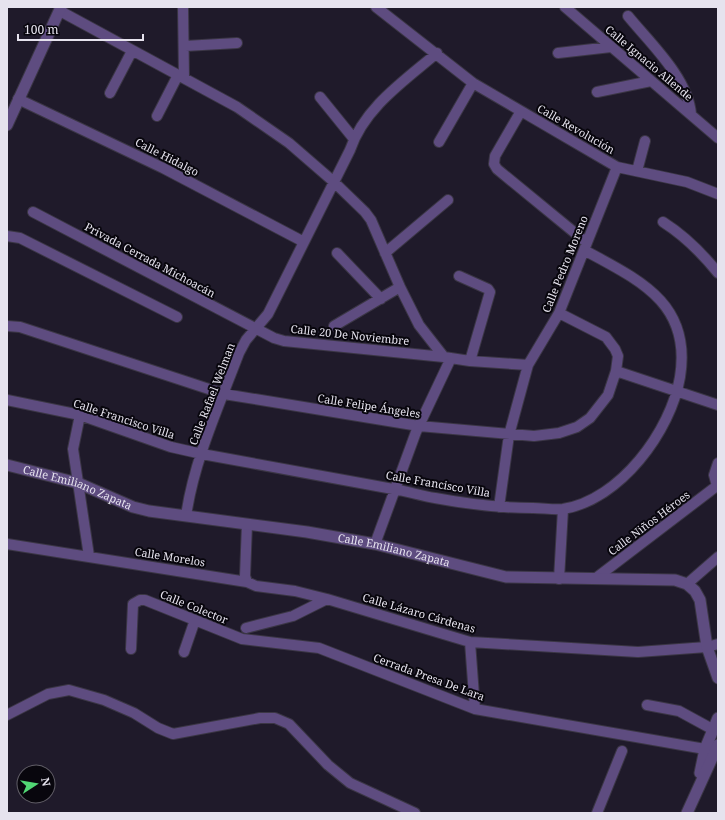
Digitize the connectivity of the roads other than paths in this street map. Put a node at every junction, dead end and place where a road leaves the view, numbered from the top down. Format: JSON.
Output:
{"nodes":[{"id":1,"x":182,"y":7,"type":"edge"},
{"id":2,"x":376,"y":7,"type":"edge"},
{"id":3,"x":565,"y":7,"type":"edge"},
{"id":4,"x":60,"y":9,"type":"edge"},
{"id":5,"x":628,"y":16,"type":"dead end"},
{"id":6,"x":237,"y":43,"type":"dead end"},
{"id":7,"x":185,"y":46,"type":"junction"},
{"id":8,"x":611,"y":47,"type":"junction"},
{"id":9,"x":132,"y":51,"type":"junction"},
{"id":10,"x":437,"y":53,"type":"junction"},
{"id":11,"x":558,"y":53,"type":"dead end"},
{"id":12,"x":181,"y":77,"type":"junction"},
{"id":13,"x":651,"y":80,"type":"junction"},
{"id":14,"x":473,"y":83,"type":"junction"},
{"id":15,"x":597,"y":92,"type":"dead end"},
{"id":16,"x":110,"y":93,"type":"dead end"},
{"id":17,"x":320,"y":97,"type":"dead end"},
{"id":18,"x":18,"y":99,"type":"junction"},
{"id":19,"x":521,"y":111,"type":"junction"},
{"id":20,"x":691,"y":114,"type":"junction"},
{"id":21,"x":157,"y":116,"type":"dead end"},
{"id":22,"x":7,"y":125,"type":"edge"},
{"id":23,"x":718,"y":138,"type":"edge"},
{"id":24,"x":354,"y":139,"type":"junction"},
{"id":25,"x":645,"y":141,"type":"dead end"},
{"id":26,"x":439,"y":142,"type":"dead end"},
{"id":27,"x":617,"y":167,"type":"junction"},
{"id":28,"x":637,"y":170,"type":"junction"},
{"id":29,"x":334,"y":182,"type":"junction"},
{"id":30,"x":718,"y":194,"type":"edge"},
{"id":31,"x":448,"y":200,"type":"dead end"},
{"id":32,"x":33,"y":212,"type":"dead end"},
{"id":33,"x":663,"y":222,"type":"dead end"},
{"id":34,"x":7,"y":236,"type":"edge"},
{"id":35,"x":304,"y":242,"type":"junction"},
{"id":36,"x":585,"y":246,"type":"junction"},
{"id":37,"x":337,"y":253,"type":"dead end"},
{"id":38,"x":385,"y":253,"type":"junction"},
{"id":39,"x":718,"y":272,"type":"edge"},
{"id":40,"x":459,"y":276,"type":"dead end"},
{"id":41,"x":400,"y":287,"type":"junction"},
{"id":42,"x":381,"y":299,"type":"junction"},
{"id":43,"x":559,"y":314,"type":"junction"},
{"id":44,"x":177,"y":317,"type":"dead end"},
{"id":45,"x":7,"y":326,"type":"edge"},
{"id":46,"x":334,"y":326,"type":"dead end"},
{"id":47,"x":256,"y":329,"type":"junction"},
{"id":48,"x":448,"y":357,"type":"junction"},
{"id":49,"x":470,"y":361,"type":"junction"},
{"id":50,"x":528,"y":365,"type":"junction"},
{"id":51,"x":616,"y":371,"type":"junction"},
{"id":52,"x":678,"y":393,"type":"junction"},
{"id":53,"x":224,"y":394,"type":"junction"},
{"id":54,"x":7,"y":400,"type":"edge"},
{"id":55,"x":718,"y":405,"type":"edge"},
{"id":56,"x":80,"y":415,"type":"junction"},
{"id":57,"x":419,"y":426,"type":"junction"},
{"id":58,"x":510,"y":435,"type":"junction"},
{"id":59,"x":202,"y":454,"type":"junction"},
{"id":60,"x":718,"y":463,"type":"edge"},
{"id":61,"x":7,"y":465,"type":"edge"},
{"id":62,"x":78,"y":482,"type":"junction"},
{"id":63,"x":717,"y":486,"type":"edge"},
{"id":64,"x":395,"y":489,"type":"junction"},
{"id":65,"x":499,"y":507,"type":"junction"},
{"id":66,"x":563,"y":508,"type":"junction"},
{"id":67,"x":186,"y":516,"type":"junction"},
{"id":68,"x":247,"y":524,"type":"junction"},
{"id":69,"x":7,"y":544,"type":"edge"},
{"id":70,"x":374,"y":544,"type":"junction"},
{"id":71,"x":89,"y":556,"type":"junction"},
{"id":72,"x":718,"y":557,"type":"edge"},
{"id":73,"x":596,"y":578,"type":"junction"},
{"id":74,"x":559,"y":579,"type":"junction"},
{"id":75,"x":247,"y":582,"type":"junction"},
{"id":76,"x":687,"y":584,"type":"junction"},
{"id":77,"x":327,"y":599,"type":"junction"},
{"id":78,"x":195,"y":620,"type":"junction"},
{"id":79,"x":246,"y":628,"type":"dead end"},
{"id":80,"x":242,"y":639,"type":"joint"},
{"id":81,"x":470,"y":642,"type":"junction"},
{"id":82,"x":713,"y":645,"type":"edge"},
{"id":83,"x":131,"y":649,"type":"dead end"},
{"id":84,"x":184,"y":652,"type":"dead end"},
{"id":85,"x":718,"y":678,"type":"edge"},
{"id":86,"x":647,"y":705,"type":"dead end"},
{"id":87,"x":475,"y":709,"type":"junction"},
{"id":88,"x":7,"y":715,"type":"edge"},
{"id":89,"x":718,"y":718,"type":"edge"},
{"id":90,"x":712,"y":729,"type":"junction"},
{"id":91,"x":718,"y":745,"type":"edge"},
{"id":92,"x":705,"y":749,"type":"junction"},
{"id":93,"x":622,"y":751,"type":"dead end"},
{"id":94,"x":701,"y":786,"type":"junction"},
{"id":95,"x":415,"y":813,"type":"edge"},
{"id":96,"x":597,"y":813,"type":"edge"},
{"id":97,"x":687,"y":813,"type":"edge"}],
"edges":[{"from":1,"to":7,"type":"street"},
{"from":2,"to":10,"type":"street","name":"Calle Revolución"},
{"from":3,"to":8,"type":"street","name":"Calle Ignacio Allende"},
{"from":4,"to":9,"type":"street"},
{"from":4,"to":18,"type":"street"},
{"from":5,"to":20,"type":"street"},
{"from":6,"to":7,"type":"street"},
{"from":7,"to":12,"type":"street"},
{"from":8,"to":11,"type":"street"},
{"from":8,"to":13,"type":"street","name":"Calle Ignacio Allende"},
{"from":9,"to":12,"type":"street"},
{"from":9,"to":16,"type":"street"},
{"from":10,"to":14,"type":"street","name":"Calle Revolución"},
{"from":10,"to":24,"type":"street","name":"Calle Rafael Welman"},
{"from":12,"to":21,"type":"street"},
{"from":12,"to":29,"type":"street"},
{"from":13,"to":15,"type":"street"},
{"from":13,"to":20,"type":"street","name":"Calle Ignacio Allende"},
{"from":14,"to":19,"type":"street","name":"Calle Revolución"},
{"from":14,"to":26,"type":"street"},
{"from":17,"to":24,"type":"street"},
{"from":18,"to":22,"type":"street"},
{"from":18,"to":35,"type":"street","name":"Calle Hidalgo"},
{"from":19,"to":27,"type":"street","name":"Calle Revolución"},
{"from":19,"to":36,"type":"street","name":"Calle Francisco Villa"},
{"from":20,"to":23,"type":"street","name":"Calle Ignacio Allende"},
{"from":24,"to":29,"type":"street","name":"Calle Rafael Welman"},
{"from":25,"to":28,"type":"street"},
{"from":27,"to":28,"type":"street","name":"Calle Revolución"},
{"from":27,"to":36,"type":"street","name":"Calle Pedro Moreno"},
{"from":28,"to":30,"type":"street","name":"Calle Revolución"},
{"from":29,"to":35,"type":"street","name":"Calle Rafael Welman"},
{"from":29,"to":38,"type":"street"},
{"from":31,"to":38,"type":"street"},
{"from":32,"to":47,"type":"street","name":"Privada Cerrada Michoacán"},
{"from":33,"to":39,"type":"street"},
{"from":34,"to":44,"type":"street"},
{"from":35,"to":47,"type":"street","name":"Calle Rafael Welman"},
{"from":36,"to":43,"type":"street","name":"Calle Pedro Moreno"},
{"from":36,"to":52,"type":"street","name":"Calle Francisco Villa"},
{"from":37,"to":42,"type":"street"},
{"from":38,"to":41,"type":"street"},
{"from":40,"to":49,"type":"street"},
{"from":41,"to":42,"type":"street"},
{"from":41,"to":48,"type":"street"},
{"from":42,"to":46,"type":"street"},
{"from":43,"to":50,"type":"street","name":"Calle Pedro Moreno"},
{"from":43,"to":51,"type":"street","name":"Calle Felipe Ángeles"},
{"from":45,"to":53,"type":"street","name":"Calle Felipe Ángeles"},
{"from":47,"to":48,"type":"street","name":"Calle 20 De Noviembre"},
{"from":47,"to":53,"type":"street","name":"Calle Rafael Welman"},
{"from":48,"to":49,"type":"street","name":"Calle 20 De Noviembre"},
{"from":48,"to":57,"type":"street"},
{"from":49,"to":50,"type":"street","name":"Calle 20 De Noviembre"},
{"from":50,"to":58,"type":"street","name":"Calle Pedro Moreno"},
{"from":51,"to":52,"type":"street"},
{"from":51,"to":58,"type":"street","name":"Calle Felipe Ángeles"},
{"from":52,"to":55,"type":"street"},
{"from":52,"to":66,"type":"street","name":"Calle Francisco Villa"},
{"from":53,"to":57,"type":"street","name":"Calle Felipe Ángeles"},
{"from":53,"to":59,"type":"street","name":"Calle Rafael Welman"},
{"from":54,"to":56,"type":"street","name":"Calle Francisco Villa"},
{"from":56,"to":59,"type":"street","name":"Calle Francisco Villa"},
{"from":56,"to":62,"type":"street"},
{"from":57,"to":58,"type":"street","name":"Calle Felipe Ángeles"},
{"from":57,"to":64,"type":"street"},
{"from":58,"to":65,"type":"street","name":"Calle Pedro Moreno"},
{"from":59,"to":64,"type":"street","name":"Calle Francisco Villa"},
{"from":59,"to":67,"type":"street","name":"Calle Rafael Welman"},
{"from":60,"to":63,"type":"street","name":"Calle Niños Héroes"},
{"from":61,"to":62,"type":"street","name":"Calle Emiliano Zapata"},
{"from":62,"to":67,"type":"street","name":"Calle Emiliano Zapata"},
{"from":62,"to":71,"type":"street"},
{"from":63,"to":73,"type":"street","name":"Calle Niños Héroes"},
{"from":64,"to":65,"type":"street","name":"Calle Francisco Villa"},
{"from":64,"to":70,"type":"street"},
{"from":65,"to":66,"type":"street","name":"Calle Francisco Villa"},
{"from":66,"to":74,"type":"street"},
{"from":67,"to":68,"type":"street","name":"Calle Emiliano Zapata"},
{"from":68,"to":70,"type":"street","name":"Calle Emiliano Zapata"},
{"from":68,"to":75,"type":"street"},
{"from":69,"to":71,"type":"street","name":"Calle Morelos"},
{"from":70,"to":74,"type":"street","name":"Calle Emiliano Zapata"},
{"from":71,"to":75,"type":"street","name":"Calle Morelos"},
{"from":72,"to":76,"type":"street"},
{"from":73,"to":74,"type":"street","name":"Calle Emiliano Zapata"},
{"from":73,"to":76,"type":"street","name":"Calle Emiliano Zapata"},
{"from":75,"to":77,"type":"street","name":"Calle Lázaro Cárdenas"},
{"from":76,"to":82,"type":"street"},
{"from":77,"to":79,"type":"street"},
{"from":77,"to":81,"type":"street","name":"Calle Lázaro Cárdenas"},
{"from":78,"to":80,"type":"street","name":"Calle Colector"},
{"from":78,"to":83,"type":"street","name":"Calle Colector"},
{"from":78,"to":84,"type":"street"},
{"from":80,"to":87,"type":"street","name":"Cerrada Presa De Lara"},
{"from":81,"to":82,"type":"street","name":"Calle Lázaro Cárdenas"},
{"from":81,"to":87,"type":"street"},
{"from":82,"to":85,"type":"street"},
{"from":86,"to":90,"type":"street"},
{"from":87,"to":92,"type":"street","name":"Cerrada Presa De Lara"},
{"from":88,"to":95,"type":"street"},
{"from":89,"to":90,"type":"street"},
{"from":90,"to":92,"type":"street"},
{"from":91,"to":94,"type":"street"},
{"from":92,"to":94,"type":"street"},
{"from":93,"to":96,"type":"street"},
{"from":94,"to":97,"type":"street"}]}
